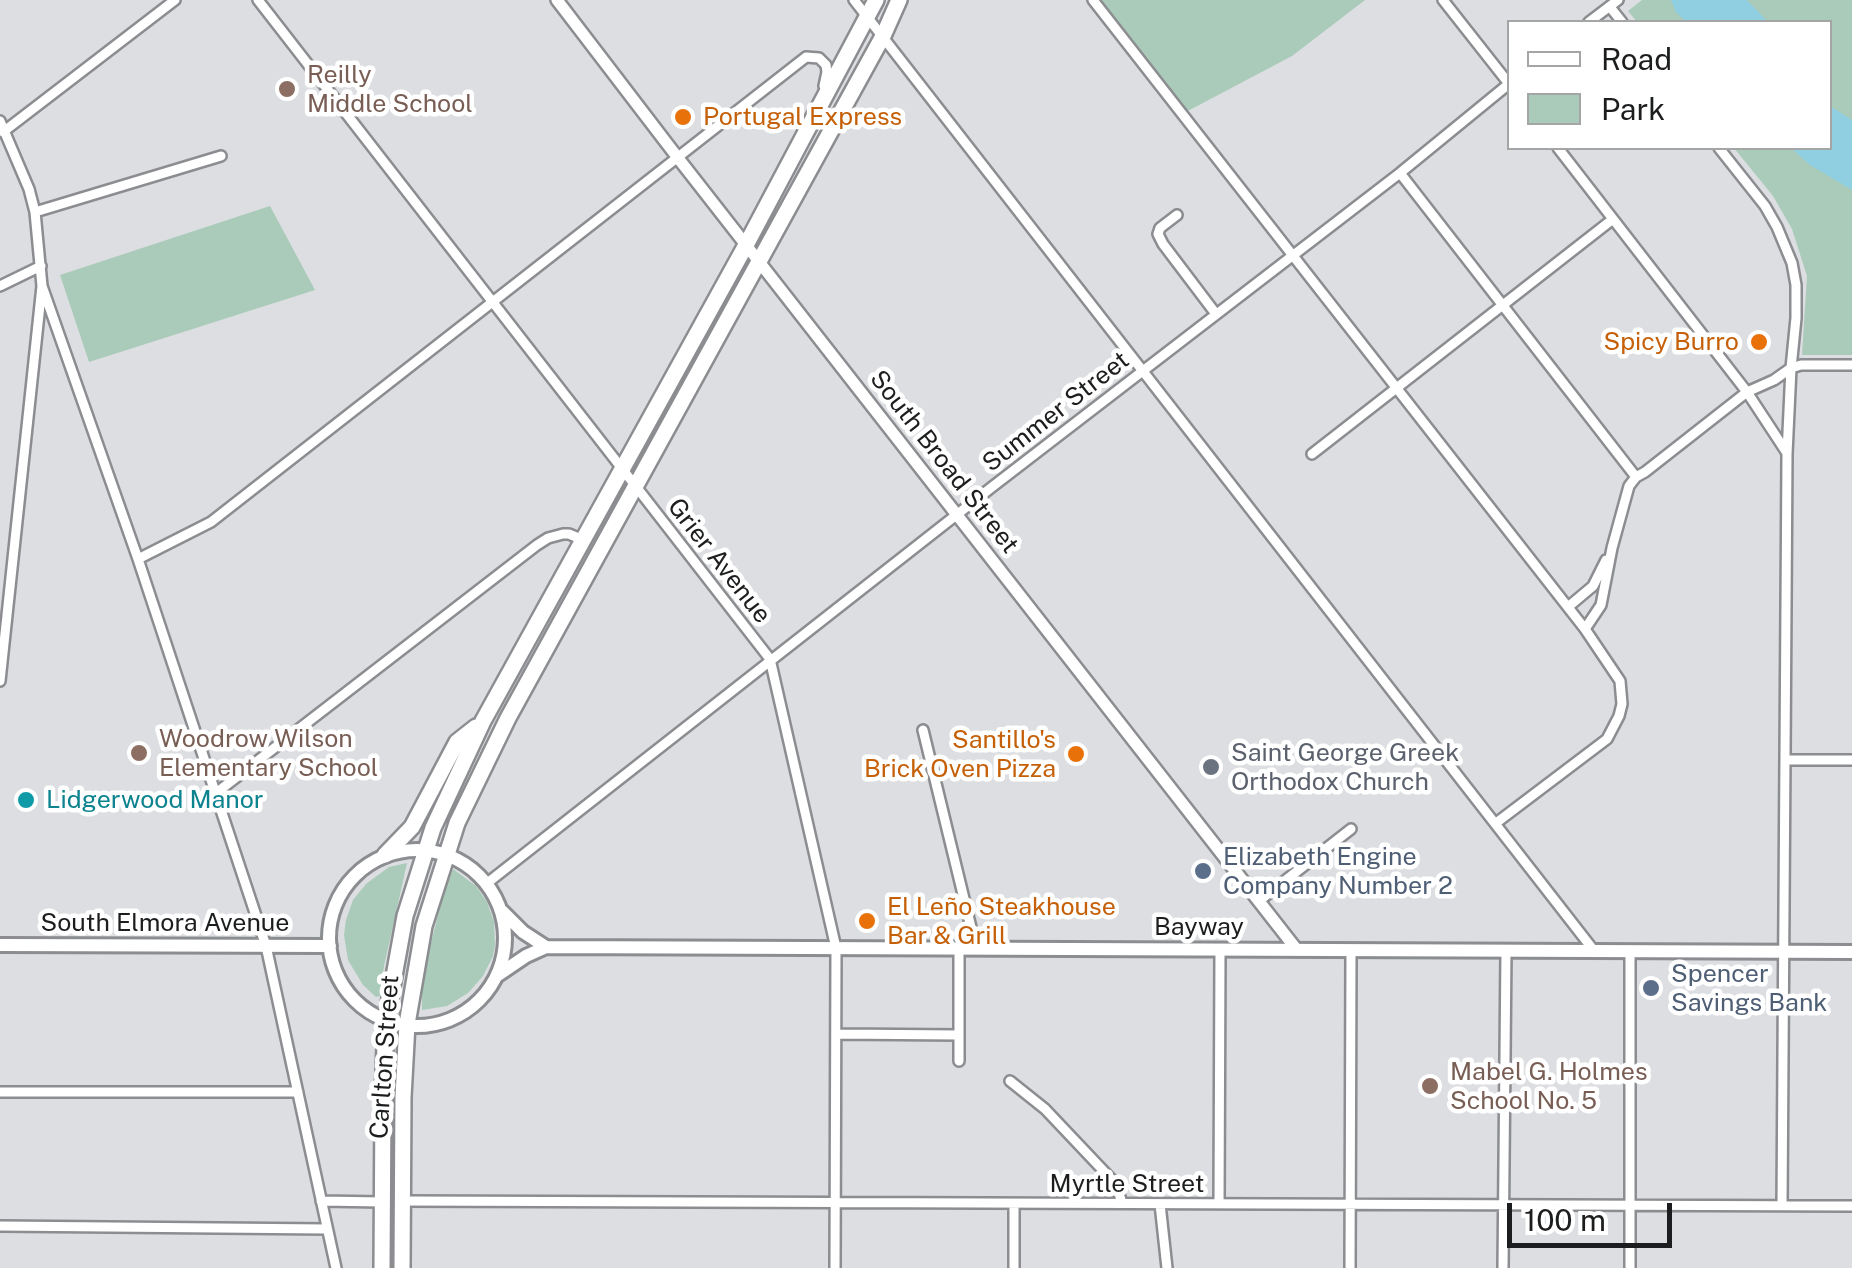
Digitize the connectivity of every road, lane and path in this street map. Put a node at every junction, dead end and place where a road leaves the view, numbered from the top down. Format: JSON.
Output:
{"nodes":[{"id":1,"x":175,"y":0,"type":"edge"},
{"id":2,"x":258,"y":0,"type":"edge"},
{"id":3,"x":557,"y":0,"type":"edge"},
{"id":4,"x":854,"y":0,"type":"edge"},
{"id":5,"x":876,"y":0,"type":"edge"},
{"id":6,"x":898,"y":0,"type":"edge"},
{"id":7,"x":1092,"y":0,"type":"edge"},
{"id":8,"x":1443,"y":0,"type":"edge"},
{"id":9,"x":1614,"y":3,"type":"edge"},
{"id":10,"x":868,"y":18,"type":"junction"},
{"id":11,"x":1593,"y":20,"type":"edge"},
{"id":12,"x":883,"y":36,"type":"junction"},
{"id":13,"x":1507,"y":81,"type":"edge"},
{"id":14,"x":1507,"y":86,"type":"edge"},
{"id":15,"x":816,"y":114,"type":"junction"},
{"id":16,"x":2,"y":128,"type":"edge"},
{"id":17,"x":1560,"y":150,"type":"edge"},
{"id":18,"x":1721,"y":150,"type":"edge"},
{"id":19,"x":221,"y":156,"type":"dead end"},
{"id":20,"x":678,"y":158,"type":"junction"},
{"id":21,"x":1400,"y":173,"type":"junction"},
{"id":22,"x":35,"y":212,"type":"junction"},
{"id":23,"x":1176,"y":215,"type":"dead end"},
{"id":24,"x":1614,"y":220,"type":"junction"},
{"id":25,"x":746,"y":245,"type":"junction"},
{"id":26,"x":1291,"y":255,"type":"junction"},
{"id":27,"x":759,"y":261,"type":"junction"},
{"id":28,"x":41,"y":266,"type":"junction"},
{"id":29,"x":0,"y":286,"type":"edge"},
{"id":30,"x":42,"y":286,"type":"junction"},
{"id":31,"x":494,"y":301,"type":"junction"},
{"id":32,"x":1503,"y":306,"type":"junction"},
{"id":33,"x":1216,"y":314,"type":"junction"},
{"id":34,"x":1852,"y":366,"type":"edge"},
{"id":35,"x":1791,"y":368,"type":"junction"},
{"id":36,"x":1142,"y":372,"type":"junction"},
{"id":37,"x":1396,"y":390,"type":"junction"},
{"id":38,"x":1747,"y":392,"type":"junction"},
{"id":39,"x":1312,"y":454,"type":"dead end"},
{"id":40,"x":1787,"y":454,"type":"junction"},
{"id":41,"x":622,"y":468,"type":"junction"},
{"id":42,"x":1636,"y":476,"type":"junction"},
{"id":43,"x":636,"y":486,"type":"junction"},
{"id":44,"x":958,"y":515,"type":"junction"},
{"id":45,"x":583,"y":540,"type":"junction"},
{"id":46,"x":1612,"y":548,"type":"junction"},
{"id":47,"x":138,"y":559,"type":"junction"},
{"id":48,"x":1568,"y":608,"type":"junction"},
{"id":49,"x":3,"y":624,"type":"edge"},
{"id":50,"x":1584,"y":629,"type":"junction"},
{"id":51,"x":770,"y":659,"type":"junction"},
{"id":52,"x":1,"y":661,"type":"edge"},
{"id":53,"x":0,"y":680,"type":"edge"},
{"id":54,"x":484,"y":722,"type":"junction"},
{"id":55,"x":923,"y":730,"type":"dead end"},
{"id":56,"x":1786,"y":760,"type":"junction"},
{"id":57,"x":1852,"y":760,"type":"edge"},
{"id":58,"x":216,"y":793,"type":"junction"},
{"id":59,"x":1496,"y":823,"type":"junction"},
{"id":60,"x":1351,"y":829,"type":"dead end"},
{"id":61,"x":426,"y":849,"type":"junction"},
{"id":62,"x":446,"y":854,"type":"junction"},
{"id":63,"x":385,"y":855,"type":"junction"},
{"id":64,"x":486,"y":884,"type":"junction"},
{"id":65,"x":1259,"y":900,"type":"junction"},
{"id":66,"x":500,"y":910,"type":"junction"},
{"id":67,"x":0,"y":945,"type":"edge"},
{"id":68,"x":266,"y":946,"type":"junction"},
{"id":69,"x":330,"y":946,"type":"junction"},
{"id":70,"x":546,"y":947,"type":"junction"},
{"id":71,"x":836,"y":948,"type":"junction"},
{"id":72,"x":960,"y":948,"type":"junction"},
{"id":73,"x":976,"y":948,"type":"junction"},
{"id":74,"x":1220,"y":950,"type":"junction"},
{"id":75,"x":1297,"y":950,"type":"junction"},
{"id":76,"x":1351,"y":950,"type":"junction"},
{"id":77,"x":1506,"y":951,"type":"junction"},
{"id":78,"x":1595,"y":952,"type":"junction"},
{"id":79,"x":1630,"y":952,"type":"junction"},
{"id":80,"x":1785,"y":952,"type":"junction"},
{"id":81,"x":1852,"y":952,"type":"edge"},
{"id":82,"x":498,"y":975,"type":"junction"},
{"id":83,"x":386,"y":1020,"type":"junction"},
{"id":84,"x":407,"y":1024,"type":"junction"},
{"id":85,"x":838,"y":1034,"type":"junction"},
{"id":86,"x":959,"y":1035,"type":"junction"},
{"id":87,"x":959,"y":1061,"type":"dead end"},
{"id":88,"x":1010,"y":1081,"type":"dead end"},
{"id":89,"x":0,"y":1092,"type":"edge"},
{"id":90,"x":298,"y":1092,"type":"junction"},
{"id":91,"x":403,"y":1201,"type":"junction"},
{"id":92,"x":322,"y":1202,"type":"junction"},
{"id":93,"x":382,"y":1202,"type":"junction"},
{"id":94,"x":836,"y":1203,"type":"junction"},
{"id":95,"x":1122,"y":1203,"type":"junction"},
{"id":96,"x":1014,"y":1204,"type":"junction"},
{"id":97,"x":1160,"y":1204,"type":"junction"},
{"id":98,"x":1220,"y":1204,"type":"junction"},
{"id":99,"x":1350,"y":1205,"type":"junction"},
{"id":100,"x":1504,"y":1205,"type":"junction"},
{"id":101,"x":1631,"y":1206,"type":"junction"},
{"id":102,"x":1782,"y":1206,"type":"junction"},
{"id":103,"x":1852,"y":1206,"type":"edge"},
{"id":104,"x":0,"y":1226,"type":"edge"},
{"id":105,"x":327,"y":1229,"type":"junction"},
{"id":106,"x":336,"y":1268,"type":"edge"},
{"id":107,"x":382,"y":1268,"type":"edge"},
{"id":108,"x":402,"y":1268,"type":"edge"},
{"id":109,"x":836,"y":1268,"type":"edge"},
{"id":110,"x":1014,"y":1268,"type":"edge"},
{"id":111,"x":1167,"y":1268,"type":"edge"},
{"id":112,"x":1350,"y":1268,"type":"edge"},
{"id":113,"x":1503,"y":1268,"type":"edge"},
{"id":114,"x":1630,"y":1268,"type":"edge"}],
"edges":[{"from":1,"to":16,"type":"street"},
{"from":2,"to":31,"type":"street","name":"Grier Avenue"},
{"from":3,"to":20,"type":"street","name":"South Broad Street"},
{"from":4,"to":10,"type":"street"},
{"from":5,"to":10,"type":"highway","name":"Carlton Street"},
{"from":6,"to":12,"type":"highway","name":"Carlton Street"},
{"from":7,"to":26,"type":"street"},
{"from":8,"to":13,"type":"street"},
{"from":9,"to":11,"type":"street"},
{"from":10,"to":12,"type":"street"},
{"from":10,"to":15,"type":"highway","name":"Carlton Street"},
{"from":12,"to":27,"type":"highway","name":"Carlton Street"},
{"from":12,"to":36,"type":"street"},
{"from":14,"to":21,"type":"street","name":"Summer Street"},
{"from":15,"to":20,"type":"street"},
{"from":15,"to":25,"type":"highway","name":"Carlton Street"},
{"from":16,"to":22,"type":"street"},
{"from":17,"to":24,"type":"street"},
{"from":18,"to":35,"type":"street"},
{"from":19,"to":22,"type":"street"},
{"from":20,"to":25,"type":"street","name":"South Broad Street"},
{"from":20,"to":31,"type":"street"},
{"from":21,"to":26,"type":"street","name":"Summer Street"},
{"from":21,"to":32,"type":"street"},
{"from":22,"to":28,"type":"street"},
{"from":23,"to":33,"type":"street"},
{"from":24,"to":32,"type":"street"},
{"from":24,"to":38,"type":"street"},
{"from":25,"to":27,"type":"street","name":"South Broad Street"},
{"from":25,"to":41,"type":"highway","name":"Carlton Street"},
{"from":26,"to":33,"type":"street","name":"Summer Street"},
{"from":26,"to":37,"type":"street"},
{"from":27,"to":43,"type":"highway","name":"Carlton Street"},
{"from":27,"to":44,"type":"street","name":"South Broad Street"},
{"from":28,"to":29,"type":"street"},
{"from":28,"to":30,"type":"street"},
{"from":30,"to":47,"type":"street"},
{"from":30,"to":49,"type":"street"},
{"from":31,"to":41,"type":"street","name":"Grier Avenue"},
{"from":31,"to":47,"type":"street"},
{"from":32,"to":37,"type":"street"},
{"from":32,"to":42,"type":"street"},
{"from":33,"to":36,"type":"street","name":"Summer Street"},
{"from":34,"to":35,"type":"street"},
{"from":35,"to":38,"type":"street"},
{"from":35,"to":40,"type":"street"},
{"from":36,"to":44,"type":"street","name":"Summer Street"},
{"from":36,"to":59,"type":"street"},
{"from":37,"to":39,"type":"street"},
{"from":37,"to":48,"type":"street"},
{"from":38,"to":40,"type":"street"},
{"from":38,"to":42,"type":"street"},
{"from":40,"to":56,"type":"street"},
{"from":41,"to":43,"type":"street","name":"Grier Avenue"},
{"from":41,"to":45,"type":"highway","name":"Carlton Street"},
{"from":42,"to":46,"type":"street"},
{"from":43,"to":51,"type":"street","name":"Grier Avenue"},
{"from":43,"to":62,"type":"highway","name":"Carlton Street"},
{"from":44,"to":51,"type":"street","name":"Summer Street"},
{"from":44,"to":65,"type":"street","name":"South Broad Street"},
{"from":45,"to":54,"type":"highway","name":"Carlton Street"},
{"from":45,"to":58,"type":"street"},
{"from":46,"to":48,"type":"street"},
{"from":46,"to":50,"type":"street"},
{"from":47,"to":58,"type":"street"},
{"from":48,"to":50,"type":"street"},
{"from":49,"to":52,"type":"street"},
{"from":50,"to":59,"type":"street"},
{"from":51,"to":64,"type":"street","name":"Summer Street"},
{"from":51,"to":71,"type":"street","name":"Grier Avenue"},
{"from":52,"to":53,"type":"street"},
{"from":54,"to":61,"type":"highway","name":"Carlton Street"},
{"from":54,"to":63,"type":"highway"},
{"from":55,"to":73,"type":"street"},
{"from":56,"to":57,"type":"street"},
{"from":56,"to":80,"type":"street"},
{"from":58,"to":68,"type":"street"},
{"from":59,"to":78,"type":"street"},
{"from":60,"to":65,"type":"street"},
{"from":61,"to":62,"type":"main road"},
{"from":61,"to":63,"type":"main road"},
{"from":61,"to":83,"type":"highway","name":"Carlton Street"},
{"from":62,"to":64,"type":"main road"},
{"from":62,"to":84,"type":"highway","name":"Carlton Street"},
{"from":63,"to":69,"type":"main road"},
{"from":64,"to":66,"type":"main road"},
{"from":65,"to":75,"type":"street","name":"South Broad Street"},
{"from":66,"to":70,"type":"main road"},
{"from":66,"to":82,"type":"main road"},
{"from":67,"to":68,"type":"main road","name":"South Elmora Avenue"},
{"from":68,"to":69,"type":"main road","name":"South Elmora Avenue"},
{"from":68,"to":90,"type":"street"},
{"from":69,"to":83,"type":"main road"},
{"from":70,"to":71,"type":"main road","name":"Bayway"},
{"from":70,"to":82,"type":"main road"},
{"from":71,"to":72,"type":"main road","name":"Bayway"},
{"from":71,"to":85,"type":"street","name":"Grier Avenue"},
{"from":72,"to":73,"type":"main road","name":"Bayway"},
{"from":72,"to":86,"type":"street"},
{"from":73,"to":74,"type":"main road","name":"Bayway"},
{"from":74,"to":75,"type":"main road","name":"Bayway"},
{"from":74,"to":98,"type":"street"},
{"from":75,"to":76,"type":"main road","name":"Bayway"},
{"from":76,"to":77,"type":"main road","name":"Bayway"},
{"from":76,"to":99,"type":"street"},
{"from":77,"to":78,"type":"main road","name":"Bayway"},
{"from":77,"to":100,"type":"street"},
{"from":78,"to":79,"type":"main road","name":"Bayway"},
{"from":79,"to":80,"type":"main road","name":"Bayway"},
{"from":79,"to":101,"type":"street"},
{"from":80,"to":81,"type":"main road","name":"Bayway"},
{"from":80,"to":102,"type":"street"},
{"from":82,"to":84,"type":"main road"},
{"from":83,"to":84,"type":"main road"},
{"from":83,"to":93,"type":"highway","name":"Carlton Street"},
{"from":84,"to":91,"type":"highway","name":"Carlton Street"},
{"from":85,"to":86,"type":"street"},
{"from":85,"to":94,"type":"street","name":"Grier Avenue"},
{"from":86,"to":87,"type":"street"},
{"from":88,"to":95,"type":"street"},
{"from":89,"to":90,"type":"street"},
{"from":90,"to":92,"type":"street"},
{"from":91,"to":94,"type":"street","name":"Myrtle Street"},
{"from":91,"to":108,"type":"highway","name":"Carlton Street"},
{"from":92,"to":93,"type":"street"},
{"from":92,"to":105,"type":"street"},
{"from":93,"to":107,"type":"highway","name":"Carlton Street"},
{"from":94,"to":96,"type":"street","name":"Myrtle Street"},
{"from":94,"to":109,"type":"street","name":"Grier Avenue"},
{"from":95,"to":96,"type":"street","name":"Myrtle Street"},
{"from":95,"to":97,"type":"street","name":"Myrtle Street"},
{"from":96,"to":110,"type":"street"},
{"from":97,"to":98,"type":"street","name":"Myrtle Street"},
{"from":97,"to":111,"type":"street"},
{"from":98,"to":99,"type":"street","name":"Myrtle Street"},
{"from":99,"to":100,"type":"street","name":"Myrtle Street"},
{"from":99,"to":112,"type":"street"},
{"from":100,"to":101,"type":"street","name":"Myrtle Street"},
{"from":100,"to":113,"type":"street"},
{"from":101,"to":102,"type":"street","name":"Myrtle Street"},
{"from":101,"to":114,"type":"street"},
{"from":102,"to":103,"type":"street","name":"Myrtle Street"},
{"from":104,"to":105,"type":"street"},
{"from":105,"to":106,"type":"street"}]}
